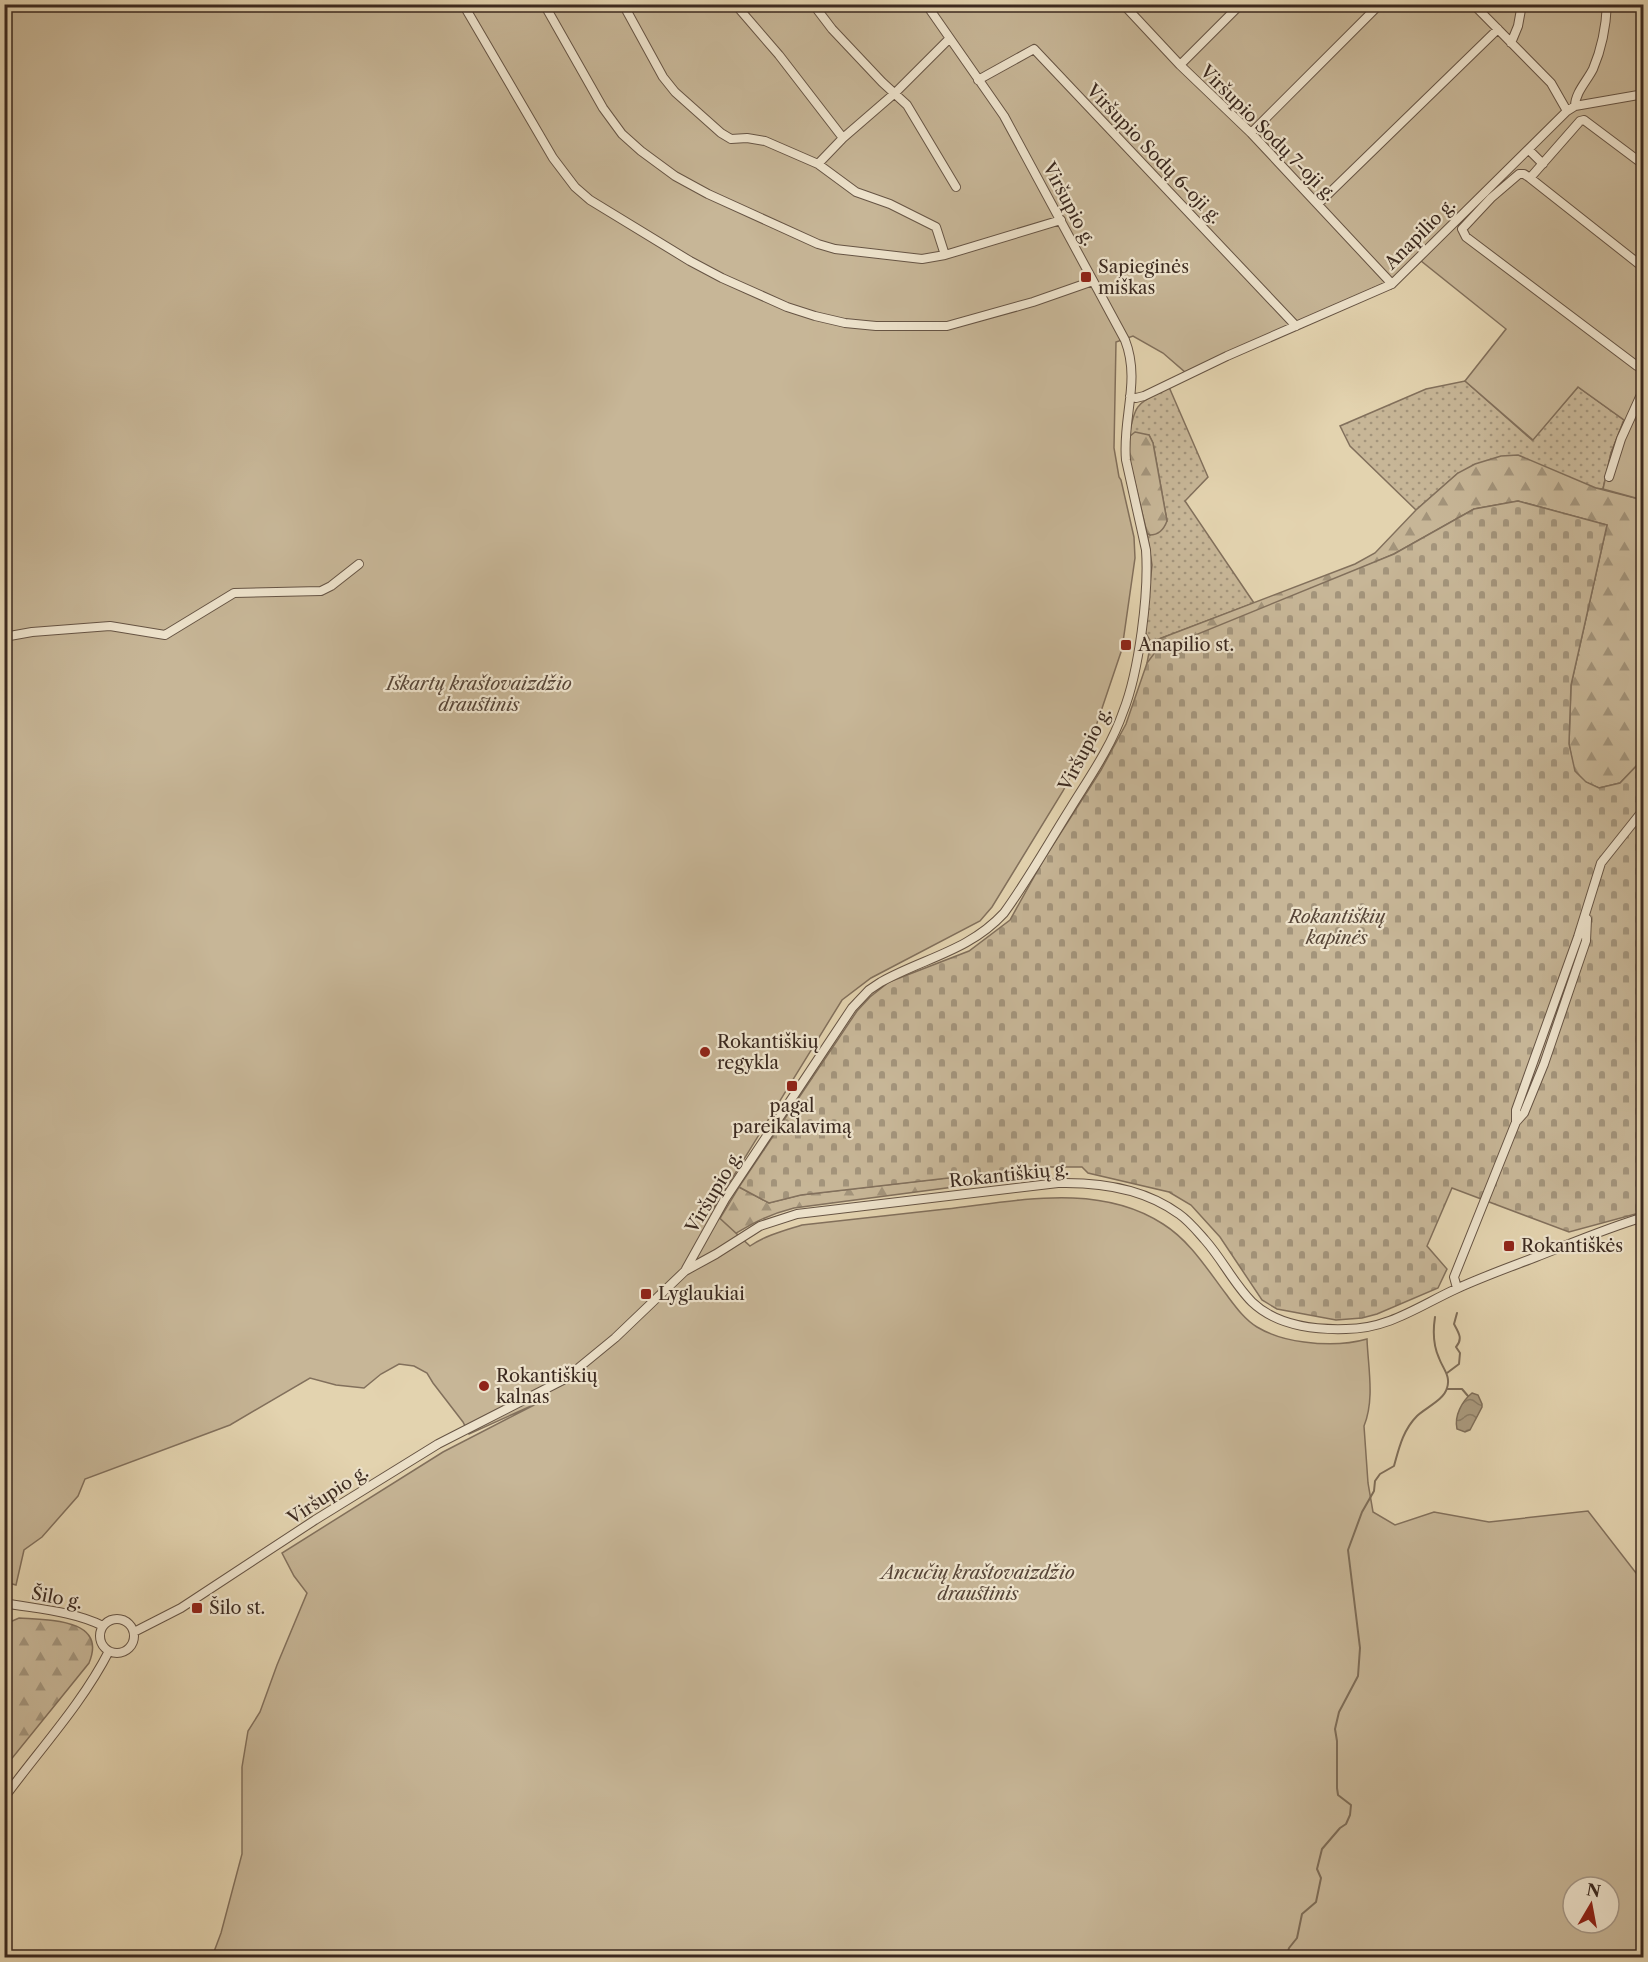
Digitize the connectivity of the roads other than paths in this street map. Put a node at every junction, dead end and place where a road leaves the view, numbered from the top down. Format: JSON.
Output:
{"nodes":[{"id":1,"x":463,"y":4,"type":"edge"},
{"id":2,"x":544,"y":4,"type":"edge"},
{"id":3,"x":623,"y":4,"type":"edge"},
{"id":4,"x":735,"y":4,"type":"edge"},
{"id":5,"x":813,"y":4,"type":"edge"},
{"id":6,"x":926,"y":4,"type":"edge"},
{"id":7,"x":1123,"y":4,"type":"edge"},
{"id":8,"x":1241,"y":4,"type":"edge"},
{"id":9,"x":1380,"y":4,"type":"edge"},
{"id":10,"x":1473,"y":4,"type":"edge"},
{"id":11,"x":1522,"y":4,"type":"edge"},
{"id":12,"x":1607,"y":4,"type":"edge"},
{"id":13,"x":1498,"y":29,"type":"junction"},
{"id":14,"x":949,"y":39,"type":"junction"},
{"id":15,"x":1511,"y":43,"type":"junction"},
{"id":16,"x":1179,"y":65,"type":"junction"},
{"id":17,"x":978,"y":80,"type":"junction"},
{"id":18,"x":896,"y":93,"type":"junction"},
{"id":19,"x":1644,"y":94,"type":"edge"},
{"id":20,"x":1571,"y":109,"type":"junction"},
{"id":21,"x":1251,"y":134,"type":"junction"},
{"id":22,"x":843,"y":138,"type":"junction"},
{"id":23,"x":1529,"y":150,"type":"junction"},
{"id":24,"x":818,"y":164,"type":"junction"},
{"id":25,"x":1543,"y":164,"type":"junction"},
{"id":26,"x":1644,"y":165,"type":"edge"},
{"id":27,"x":1530,"y":178,"type":"junction"},
{"id":28,"x":956,"y":187,"type":"dead end"},
{"id":29,"x":1318,"y":204,"type":"junction"},
{"id":30,"x":1061,"y":220,"type":"junction"},
{"id":31,"x":945,"y":255,"type":"junction"},
{"id":32,"x":1644,"y":268,"type":"edge"},
{"id":33,"x":1093,"y":281,"type":"junction"},
{"id":34,"x":1392,"y":284,"type":"junction"},
{"id":35,"x":1296,"y":326,"type":"junction"},
{"id":36,"x":1644,"y":356,"type":"edge"},
{"id":37,"x":1640,"y":368,"type":"edge"},
{"id":38,"x":1644,"y":388,"type":"edge"},
{"id":39,"x":1130,"y":396,"type":"junction"},
{"id":40,"x":1609,"y":477,"type":"dead end"},
{"id":41,"x":359,"y":564,"type":"dead end"},
{"id":42,"x":4,"y":637,"type":"edge"},
{"id":43,"x":1644,"y":809,"type":"edge"},
{"id":44,"x":1644,"y":1217,"type":"edge"},
{"id":45,"x":685,"y":1271,"type":"junction"},
{"id":46,"x":1457,"y":1288,"type":"junction"},
{"id":47,"x":654,"y":1301,"type":"joint"},
{"id":48,"x":4,"y":1603,"type":"edge"},
{"id":49,"x":103,"y":1626,"type":"junction"},
{"id":50,"x":134,"y":1632,"type":"junction"},
{"id":51,"x":109,"y":1651,"type":"junction"},
{"id":52,"x":4,"y":1798,"type":"edge"}],
"edges":[{"from":1,"to":33,"type":"street"},
{"from":2,"to":31,"type":"street"},
{"from":3,"to":24,"type":"street"},
{"from":4,"to":22,"type":"street"},
{"from":5,"to":18,"type":"street"},
{"from":6,"to":14,"type":"street","name":"Viršupio g."},
{"from":7,"to":16,"type":"street","name":"Viršupio Sodų 7-oji g."},
{"from":8,"to":16,"type":"street"},
{"from":9,"to":21,"type":"street"},
{"from":10,"to":13,"type":"street"},
{"from":11,"to":15,"type":"street"},
{"from":12,"to":20,"type":"street"},
{"from":13,"to":15,"type":"street"},
{"from":13,"to":29,"type":"street"},
{"from":14,"to":17,"type":"street","name":"Viršupio g."},
{"from":14,"to":18,"type":"street"},
{"from":15,"to":20,"type":"street"},
{"from":16,"to":21,"type":"street","name":"Viršupio Sodų 7-oji g."},
{"from":17,"to":30,"type":"street","name":"Viršupio g."},
{"from":17,"to":35,"type":"street","name":"Viršupio Sodų 6-oji g."},
{"from":18,"to":22,"type":"street"},
{"from":18,"to":28,"type":"street"},
{"from":19,"to":20,"type":"street"},
{"from":20,"to":23,"type":"street","name":"Anapilio g."},
{"from":21,"to":29,"type":"street","name":"Viršupio Sodų 7-oji g."},
{"from":22,"to":24,"type":"street"},
{"from":23,"to":25,"type":"street"},
{"from":23,"to":34,"type":"street","name":"Anapilio g."},
{"from":24,"to":31,"type":"street"},
{"from":25,"to":26,"type":"street"},
{"from":25,"to":27,"type":"street"},
{"from":27,"to":32,"type":"street"},
{"from":27,"to":37,"type":"street"},
{"from":29,"to":34,"type":"street","name":"Viršupio Sodų 7-oji g."},
{"from":30,"to":31,"type":"street"},
{"from":30,"to":33,"type":"street","name":"Viršupio g."},
{"from":33,"to":39,"type":"street","name":"Viršupio g."},
{"from":34,"to":35,"type":"street","name":"Anapilio g."},
{"from":35,"to":39,"type":"street","name":"Anapilio g."},
{"from":36,"to":37,"type":"street"},
{"from":38,"to":40,"type":"street"},
{"from":39,"to":45,"type":"street","name":"Viršupio g."},
{"from":41,"to":42,"type":"street"},
{"from":43,"to":46,"type":"street"},
{"from":44,"to":46,"type":"street","name":"Rokantiškių g."},
{"from":45,"to":46,"type":"street","name":"Rokantiškių g."},
{"from":45,"to":47,"type":"street","name":"Rokantiškių g."},
{"from":47,"to":50,"type":"street","name":"Viršupio g."},
{"from":48,"to":49,"type":"street","name":"Šilo g."},
{"from":49,"to":50,"type":"street"},
{"from":49,"to":51,"type":"street"},
{"from":50,"to":51,"type":"street","name":"Viršupio g."},
{"from":51,"to":52,"type":"street"}]}
